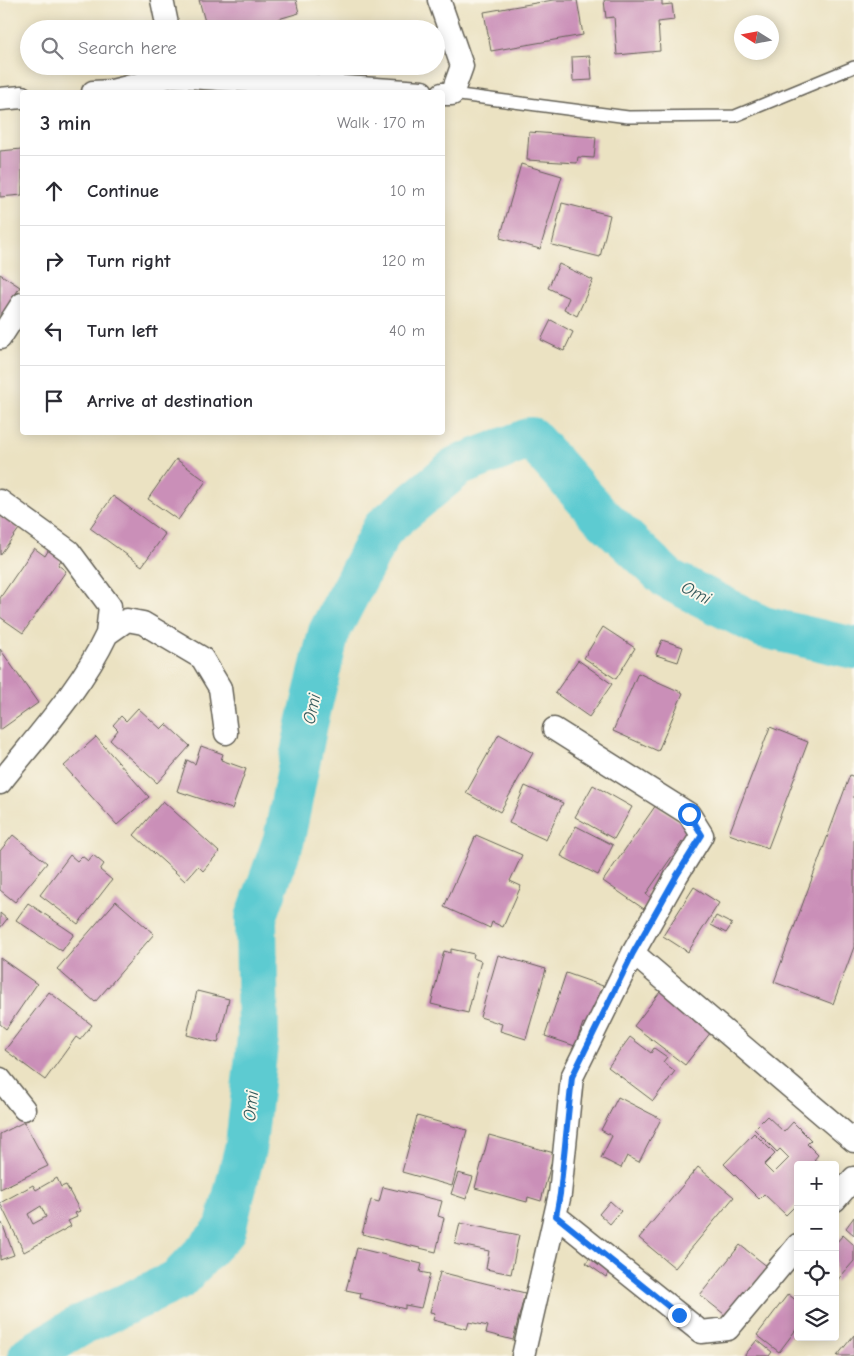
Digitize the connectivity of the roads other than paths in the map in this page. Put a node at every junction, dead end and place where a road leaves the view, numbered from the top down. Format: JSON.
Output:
{"nodes":[{"id":1,"x":162,"y":0,"type":"edge"},
{"id":2,"x":438,"y":0,"type":"edge"},
{"id":3,"x":166,"y":20,"type":"edge"},
{"id":4,"x":854,"y":67,"type":"edge"},
{"id":5,"x":159,"y":75,"type":"edge"},
{"id":6,"x":220,"y":75,"type":"edge"},
{"id":7,"x":112,"y":90,"type":"edge"},
{"id":8,"x":398,"y":90,"type":"edge"},
{"id":9,"x":447,"y":94,"type":"edge"},
{"id":10,"x":20,"y":97,"type":"edge"},
{"id":11,"x":0,"y":99,"type":"edge"},
{"id":12,"x":20,"y":307,"type":"edge"},
{"id":13,"x":0,"y":338,"type":"edge"},
{"id":14,"x":0,"y":501,"type":"edge"},
{"id":15,"x":107,"y":634,"type":"junction"},
{"id":16,"x":554,"y":730,"type":"dead end"},
{"id":17,"x":226,"y":732,"type":"dead end"},
{"id":18,"x":0,"y":783,"type":"edge"},
{"id":19,"x":633,"y":953,"type":"junction"},
{"id":20,"x":0,"y":1079,"type":"edge"},
{"id":21,"x":24,"y":1109,"type":"dead end"},
{"id":22,"x":854,"y":1142,"type":"edge"},
{"id":23,"x":854,"y":1178,"type":"edge"},
{"id":24,"x":839,"y":1195,"type":"edge"},
{"id":25,"x":556,"y":1216,"type":"junction"},
{"id":26,"x":794,"y":1250,"type":"edge"},
{"id":27,"x":523,"y":1356,"type":"edge"}],
"edges":[{"from":1,"to":3,"type":"street"},
{"from":2,"to":9,"type":"street"},
{"from":4,"to":9,"type":"lane"},
{"from":5,"to":7,"type":"street"},
{"from":6,"to":8,"type":"street"},
{"from":10,"to":11,"type":"street"},
{"from":12,"to":13,"type":"street"},
{"from":14,"to":15,"type":"street"},
{"from":15,"to":17,"type":"street"},
{"from":15,"to":18,"type":"street"},
{"from":16,"to":19,"type":"street"},
{"from":19,"to":22,"type":"street"},
{"from":19,"to":25,"type":"street"},
{"from":20,"to":21,"type":"street"},
{"from":23,"to":24,"type":"street"},
{"from":25,"to":26,"type":"street"},
{"from":25,"to":27,"type":"street"}]}
